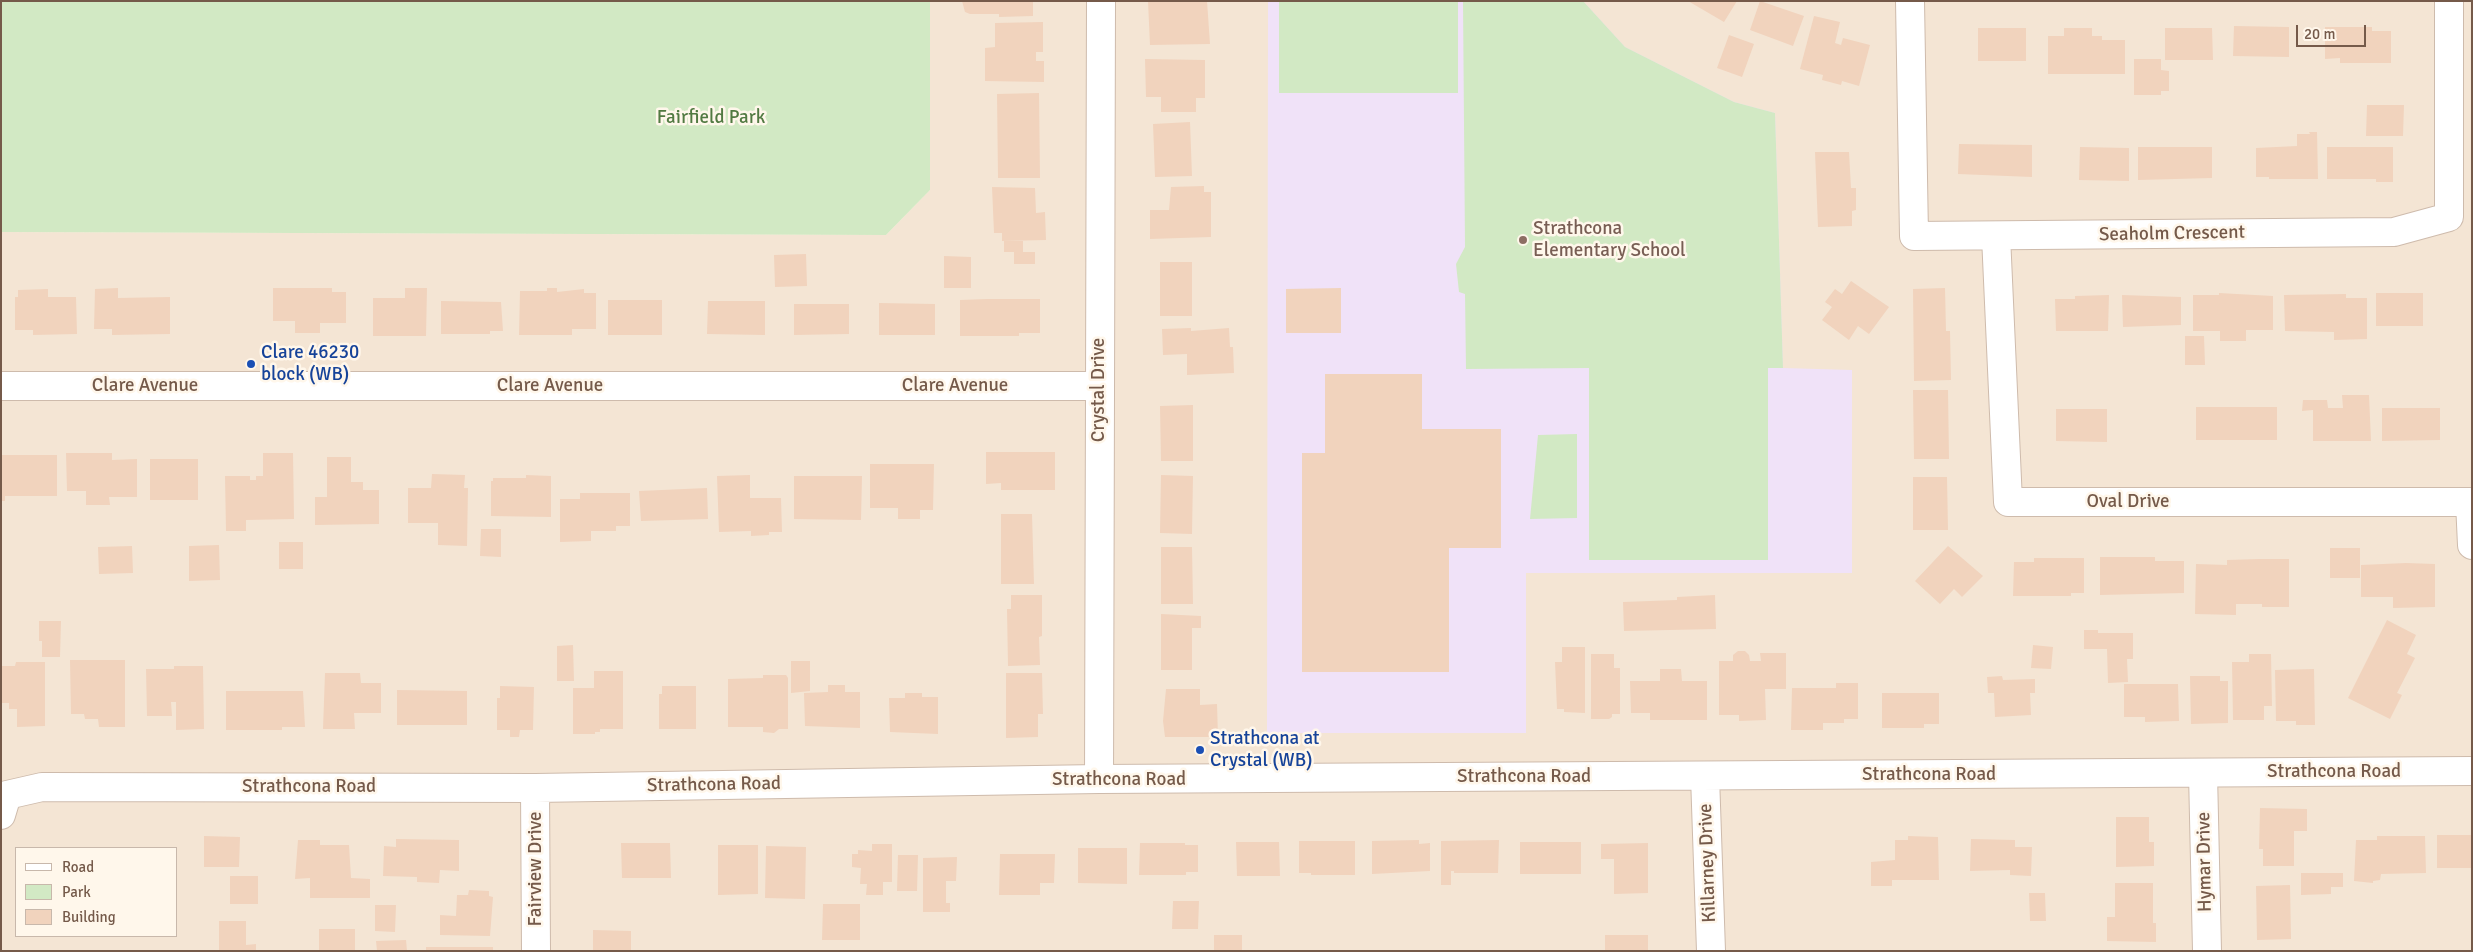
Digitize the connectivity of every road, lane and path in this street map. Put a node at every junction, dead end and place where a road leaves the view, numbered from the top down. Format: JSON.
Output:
{"nodes":[{"id":1,"x":1100,"y":1,"type":"edge"},
{"id":2,"x":1910,"y":1,"type":"edge"},
{"id":3,"x":2448,"y":1,"type":"edge"},
{"id":4,"x":1996,"y":236,"type":"junction"},
{"id":5,"x":1,"y":386,"type":"edge"},
{"id":6,"x":1098,"y":386,"type":"junction"},
{"id":7,"x":2472,"y":544,"type":"edge"},
{"id":8,"x":2472,"y":771,"type":"edge"},
{"id":9,"x":2203,"y":773,"type":"junction"},
{"id":10,"x":1705,"y":776,"type":"junction"},
{"id":11,"x":1099,"y":780,"type":"junction"},
{"id":12,"x":535,"y":788,"type":"junction"},
{"id":13,"x":4,"y":805,"type":"edge"},
{"id":14,"x":536,"y":951,"type":"edge"},
{"id":15,"x":1711,"y":951,"type":"edge"},
{"id":16,"x":2207,"y":951,"type":"edge"}],
"edges":[{"from":1,"to":6,"type":"street","name":"Crystal Drive"},
{"from":2,"to":4,"type":"street","name":"Seaholm Crescent"},
{"from":3,"to":4,"type":"street","name":"Seaholm Crescent"},
{"from":4,"to":7,"type":"street","name":"Oval Drive"},
{"from":5,"to":6,"type":"street","name":"Clare Avenue"},
{"from":6,"to":11,"type":"street","name":"Crystal Drive"},
{"from":8,"to":9,"type":"street","name":"Strathcona Road"},
{"from":9,"to":10,"type":"street","name":"Strathcona Road"},
{"from":9,"to":16,"type":"street","name":"Hymar Drive"},
{"from":10,"to":11,"type":"street","name":"Strathcona Road"},
{"from":10,"to":15,"type":"street","name":"Killarney Drive"},
{"from":11,"to":12,"type":"street","name":"Strathcona Road"},
{"from":12,"to":13,"type":"street","name":"Strathcona Road"},
{"from":12,"to":14,"type":"street","name":"Fairview Drive"}]}
